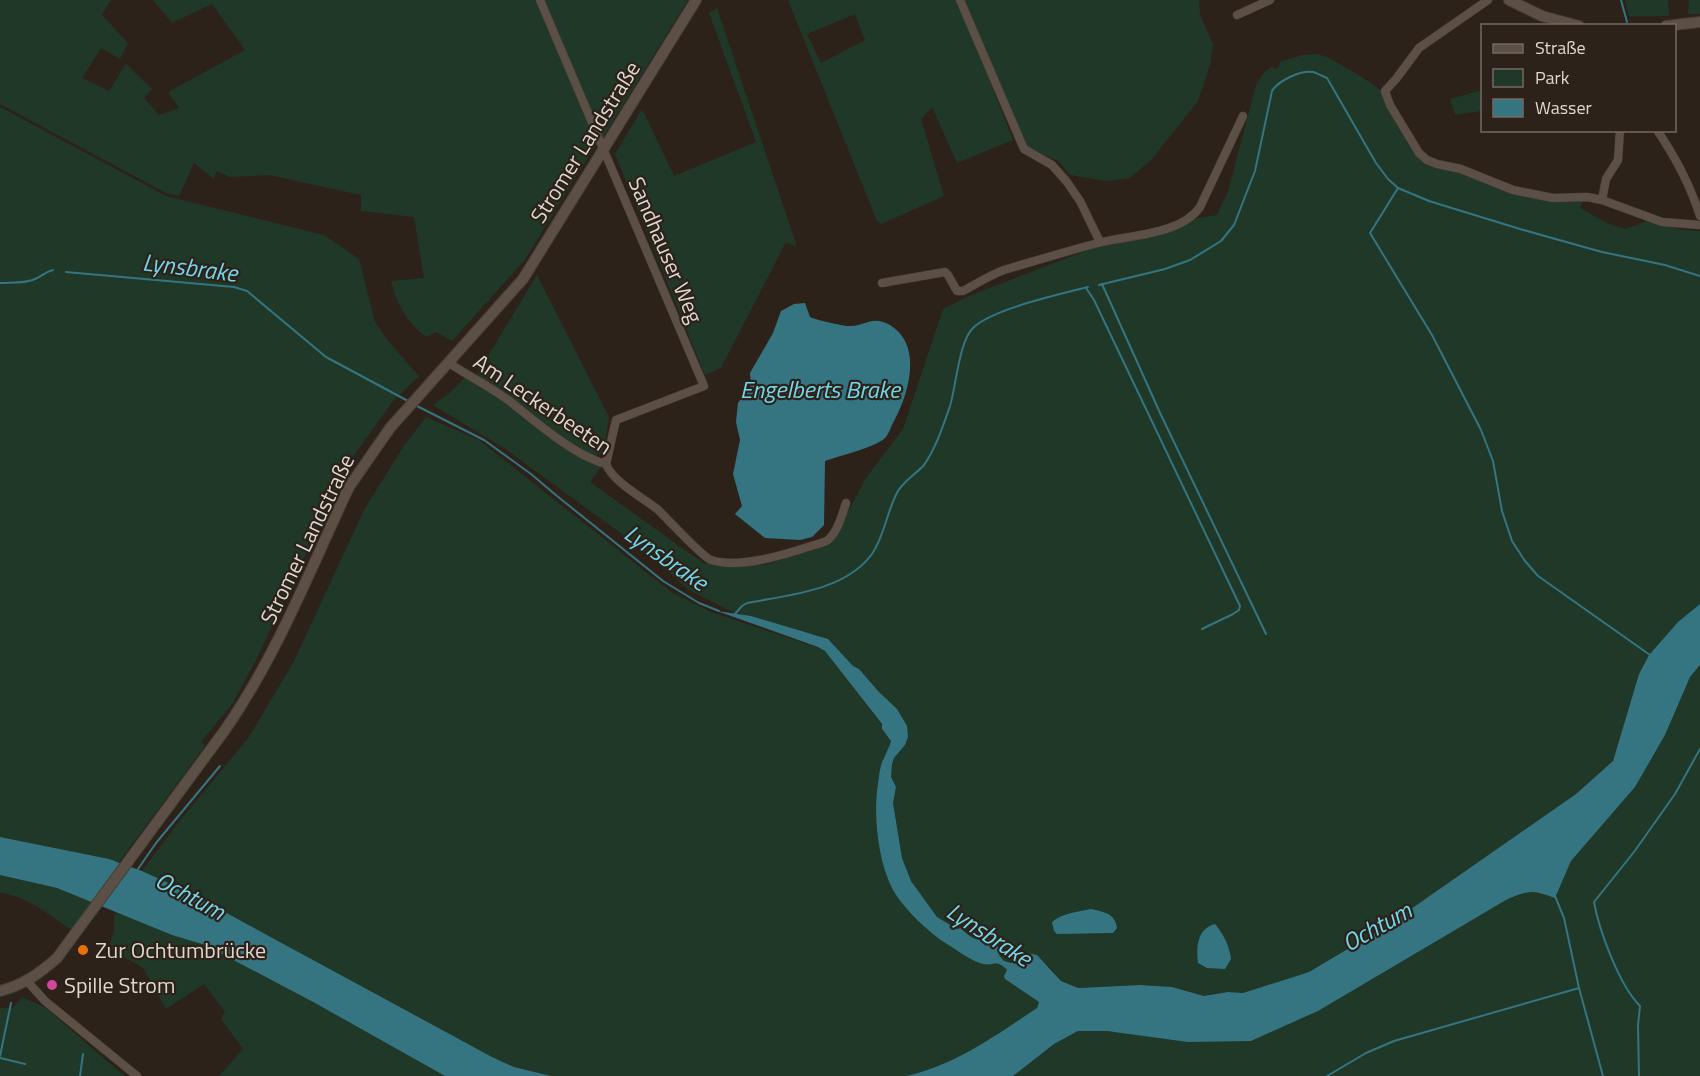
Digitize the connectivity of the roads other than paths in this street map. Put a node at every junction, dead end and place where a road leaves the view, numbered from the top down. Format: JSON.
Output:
{"nodes":[{"id":1,"x":540,"y":0,"type":"edge"},
{"id":2,"x":696,"y":0,"type":"edge"},
{"id":3,"x":960,"y":0,"type":"edge"},
{"id":4,"x":1270,"y":0,"type":"edge"},
{"id":5,"x":1488,"y":0,"type":"edge"},
{"id":6,"x":1509,"y":0,"type":"edge"},
{"id":7,"x":1236,"y":15,"type":"dead end"},
{"id":8,"x":1700,"y":22,"type":"edge"},
{"id":9,"x":1572,"y":24,"type":"edge"},
{"id":10,"x":1676,"y":25,"type":"edge"},
{"id":11,"x":1243,"y":116,"type":"dead end"},
{"id":12,"x":1620,"y":132,"type":"edge"},
{"id":13,"x":1658,"y":132,"type":"edge"},
{"id":14,"x":604,"y":148,"type":"junction"},
{"id":15,"x":1602,"y":200,"type":"junction"},
{"id":16,"x":1700,"y":216,"type":"edge"},
{"id":17,"x":1700,"y":225,"type":"edge"},
{"id":18,"x":1100,"y":242,"type":"junction"},
{"id":19,"x":882,"y":283,"type":"dead end"},
{"id":20,"x":449,"y":363,"type":"junction"},
{"id":21,"x":606,"y":464,"type":"junction"},
{"id":22,"x":846,"y":503,"type":"dead end"},
{"id":23,"x":27,"y":981,"type":"junction"},
{"id":24,"x":0,"y":991,"type":"edge"},
{"id":25,"x":137,"y":1076,"type":"edge"}],
"edges":[{"from":1,"to":14,"type":"street","name":"Sandhauser Weg"},
{"from":2,"to":14,"type":"main road","name":"Stromer Landstraße"},
{"from":3,"to":18,"type":"street"},
{"from":4,"to":7,"type":"street"},
{"from":5,"to":15,"type":"street"},
{"from":6,"to":9,"type":"main road"},
{"from":8,"to":10,"type":"main road"},
{"from":11,"to":18,"type":"street"},
{"from":12,"to":15,"type":"street"},
{"from":13,"to":16,"type":"street"},
{"from":14,"to":20,"type":"main road","name":"Stromer Landstraße"},
{"from":14,"to":21,"type":"street","name":"Sandhauser Weg"},
{"from":15,"to":17,"type":"street"},
{"from":18,"to":19,"type":"street"},
{"from":20,"to":21,"type":"street","name":"Am Leckerbeeten"},
{"from":20,"to":23,"type":"main road","name":"Stromer Landstraße"},
{"from":21,"to":22,"type":"street","name":"Am Leckerbeeten"},
{"from":23,"to":24,"type":"main road","name":"Stromer Landstraße"},
{"from":23,"to":25,"type":"street"}]}
